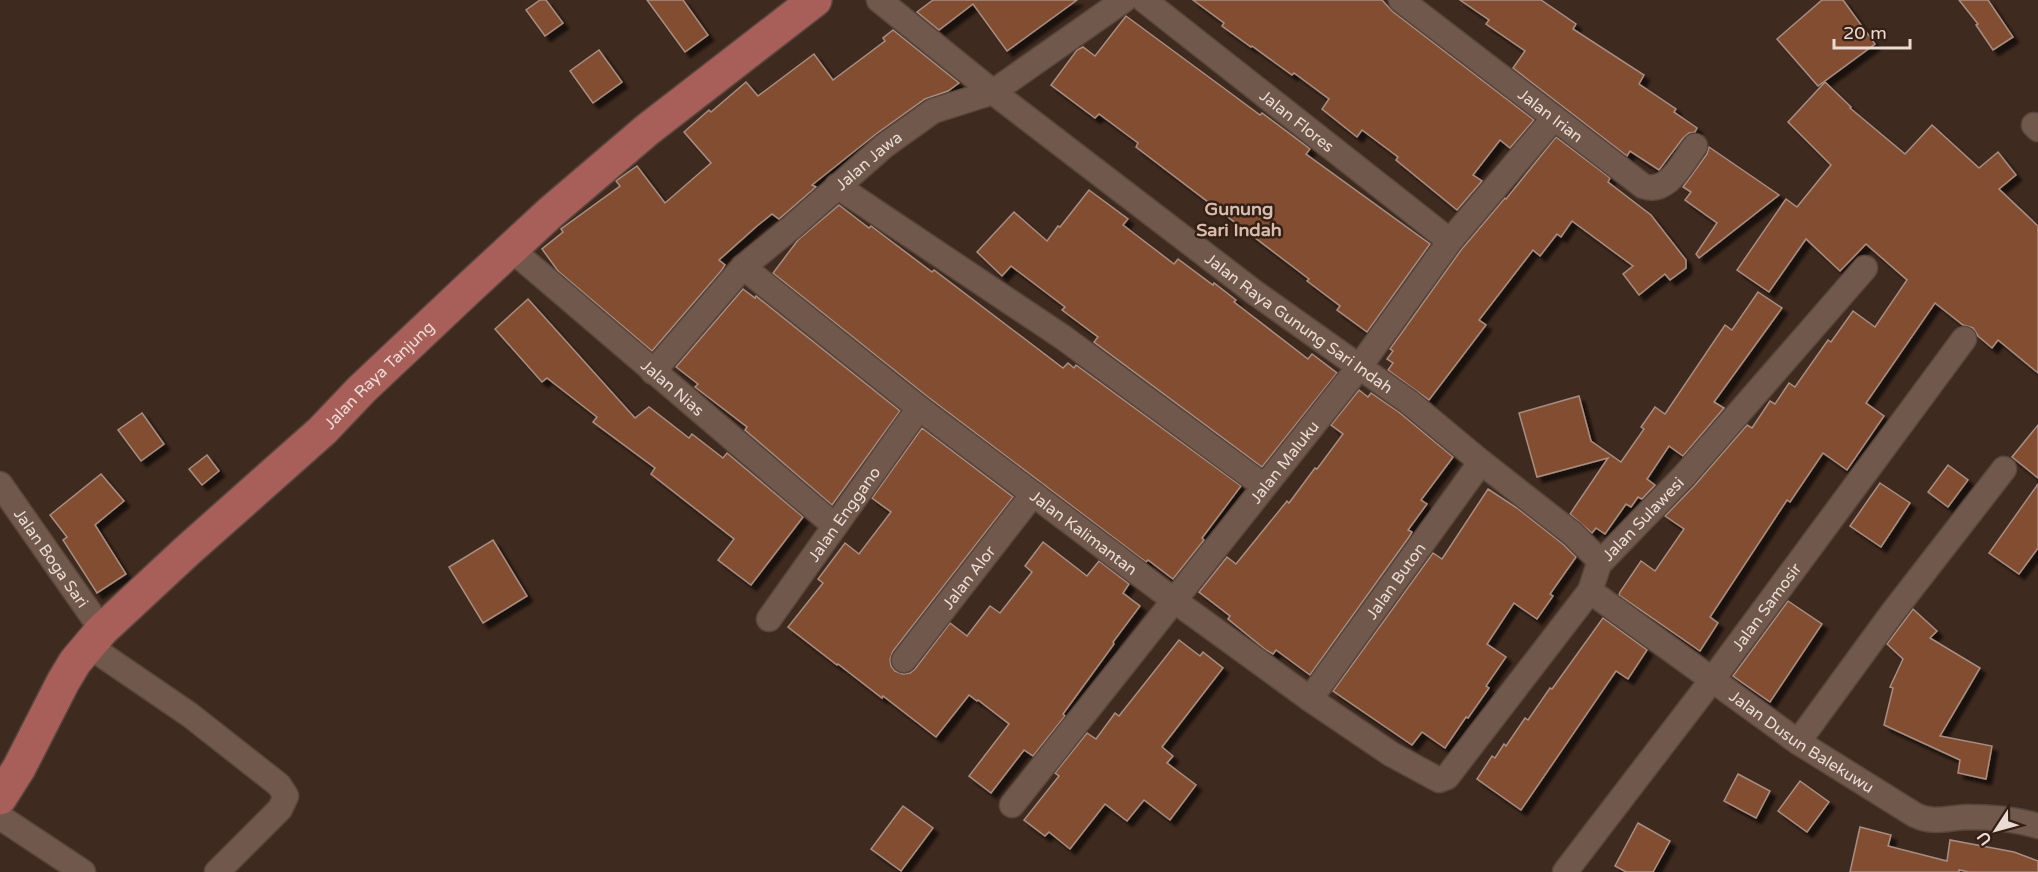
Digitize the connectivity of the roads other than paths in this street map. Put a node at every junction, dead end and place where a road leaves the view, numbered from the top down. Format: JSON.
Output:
{"nodes":[{"id":1,"x":815,"y":0,"type":"edge"},
{"id":2,"x":879,"y":0,"type":"edge"},
{"id":3,"x":1124,"y":0,"type":"edge"},
{"id":4,"x":1144,"y":0,"type":"edge"},
{"id":5,"x":1401,"y":0,"type":"edge"},
{"id":6,"x":993,"y":92,"type":"junction"},
{"id":7,"x":1554,"y":118,"type":"junction"},
{"id":8,"x":1695,"y":146,"type":"dead end"},
{"id":9,"x":837,"y":186,"type":"junction"},
{"id":10,"x":1450,"y":240,"type":"junction"},
{"id":11,"x":511,"y":249,"type":"junction"},
{"id":12,"x":743,"y":267,"type":"junction"},
{"id":13,"x":1865,"y":268,"type":"dead end"},
{"id":14,"x":1964,"y":339,"type":"dead end"},
{"id":15,"x":1360,"y":366,"type":"junction"},
{"id":16,"x":653,"y":372,"type":"junction"},
{"id":17,"x":919,"y":408,"type":"junction"},
{"id":18,"x":1481,"y":462,"type":"junction"},
{"id":19,"x":2004,"y":469,"type":"dead end"},
{"id":20,"x":0,"y":484,"type":"edge"},
{"id":21,"x":1264,"y":486,"type":"junction"},
{"id":22,"x":1034,"y":494,"type":"junction"},
{"id":23,"x":835,"y":526,"type":"junction"},
{"id":24,"x":1599,"y":564,"type":"junction"},
{"id":25,"x":1590,"y":591,"type":"junction"},
{"id":26,"x":1175,"y":601,"type":"junction"},
{"id":27,"x":769,"y":619,"type":"dead end"},
{"id":28,"x":96,"y":638,"type":"junction"},
{"id":29,"x":904,"y":660,"type":"dead end"},
{"id":30,"x":1712,"y":680,"type":"junction"},
{"id":31,"x":1310,"y":699,"type":"junction"},
{"id":32,"x":1798,"y":742,"type":"junction"},
{"id":33,"x":9,"y":766,"type":"edge"},
{"id":34,"x":1439,"y":780,"type":"joint"},
{"id":35,"x":0,"y":798,"type":"edge"},
{"id":36,"x":1012,"y":805,"type":"dead end"},
{"id":37,"x":0,"y":818,"type":"edge"},
{"id":38,"x":2038,"y":826,"type":"edge"},
{"id":39,"x":83,"y":872,"type":"edge"},
{"id":40,"x":217,"y":872,"type":"edge"},
{"id":41,"x":1566,"y":872,"type":"edge"}],
"edges":[{"from":1,"to":11,"type":"main road","name":"Jalan Raya Tanjung"},
{"from":2,"to":6,"type":"street","name":"Jalan Raya Gunung Sari Indah"},
{"from":3,"to":6,"type":"street","name":"Jalan Jawa"},
{"from":4,"to":10,"type":"street","name":"Jalan Flores"},
{"from":5,"to":7,"type":"street","name":"Jalan Irian"},
{"from":6,"to":9,"type":"street","name":"Jalan Jawa"},
{"from":6,"to":15,"type":"street","name":"Jalan Raya Gunung Sari Indah"},
{"from":7,"to":8,"type":"street","name":"Jalan Irian"},
{"from":7,"to":10,"type":"street","name":"Jalan Maluku"},
{"from":9,"to":12,"type":"street","name":"Jalan Jawa"},
{"from":9,"to":21,"type":"street"},
{"from":10,"to":15,"type":"street","name":"Jalan Maluku"},
{"from":11,"to":16,"type":"street","name":"Jalan Nias"},
{"from":11,"to":28,"type":"main road","name":"Jalan Raya Tanjung"},
{"from":12,"to":16,"type":"street","name":"Jalan Jawa"},
{"from":12,"to":17,"type":"street","name":"Jalan Kalimantan"},
{"from":13,"to":24,"type":"street","name":"Jalan Sulawesi"},
{"from":14,"to":30,"type":"street","name":"Jalan Samosir"},
{"from":15,"to":18,"type":"street","name":"Jalan Raya Gunung Sari Indah"},
{"from":15,"to":21,"type":"street","name":"Jalan Maluku"},
{"from":16,"to":23,"type":"street","name":"Jalan Nias"},
{"from":17,"to":22,"type":"street","name":"Jalan Kalimantan"},
{"from":17,"to":23,"type":"street","name":"Jalan Enggano"},
{"from":18,"to":24,"type":"street","name":"Jalan Raya Gunung Sari Indah"},
{"from":18,"to":31,"type":"street","name":"Jalan Buton"},
{"from":19,"to":32,"type":"street"},
{"from":20,"to":28,"type":"street","name":"Jalan Boga Sari"},
{"from":21,"to":26,"type":"street","name":"Jalan Maluku"},
{"from":22,"to":26,"type":"street","name":"Jalan Kalimantan"},
{"from":22,"to":29,"type":"street","name":"Jalan Alor"},
{"from":23,"to":27,"type":"street","name":"Jalan Enggano"},
{"from":24,"to":25,"type":"street","name":"Jalan Sulawesi"},
{"from":25,"to":30,"type":"street","name":"Jalan Dusun Balekuwu"},
{"from":25,"to":34,"type":"street","name":"Jalan Sulawesi"},
{"from":26,"to":31,"type":"street","name":"Jalan Kalimantan"},
{"from":26,"to":36,"type":"street","name":"Jalan Maluku"},
{"from":28,"to":33,"type":"main road","name":"Jalan Raya Tanjung"},
{"from":28,"to":40,"type":"street"},
{"from":30,"to":32,"type":"street","name":"Jalan Dusun Balekuwu"},
{"from":30,"to":41,"type":"street","name":"Jalan Samosir"},
{"from":31,"to":34,"type":"street","name":"Jalan Kalimantan"},
{"from":32,"to":38,"type":"street","name":"Jalan Dusun Balekuwu"},
{"from":33,"to":35,"type":"main road","name":"Jalan Raya Tanjung"},
{"from":37,"to":39,"type":"street"}]}
